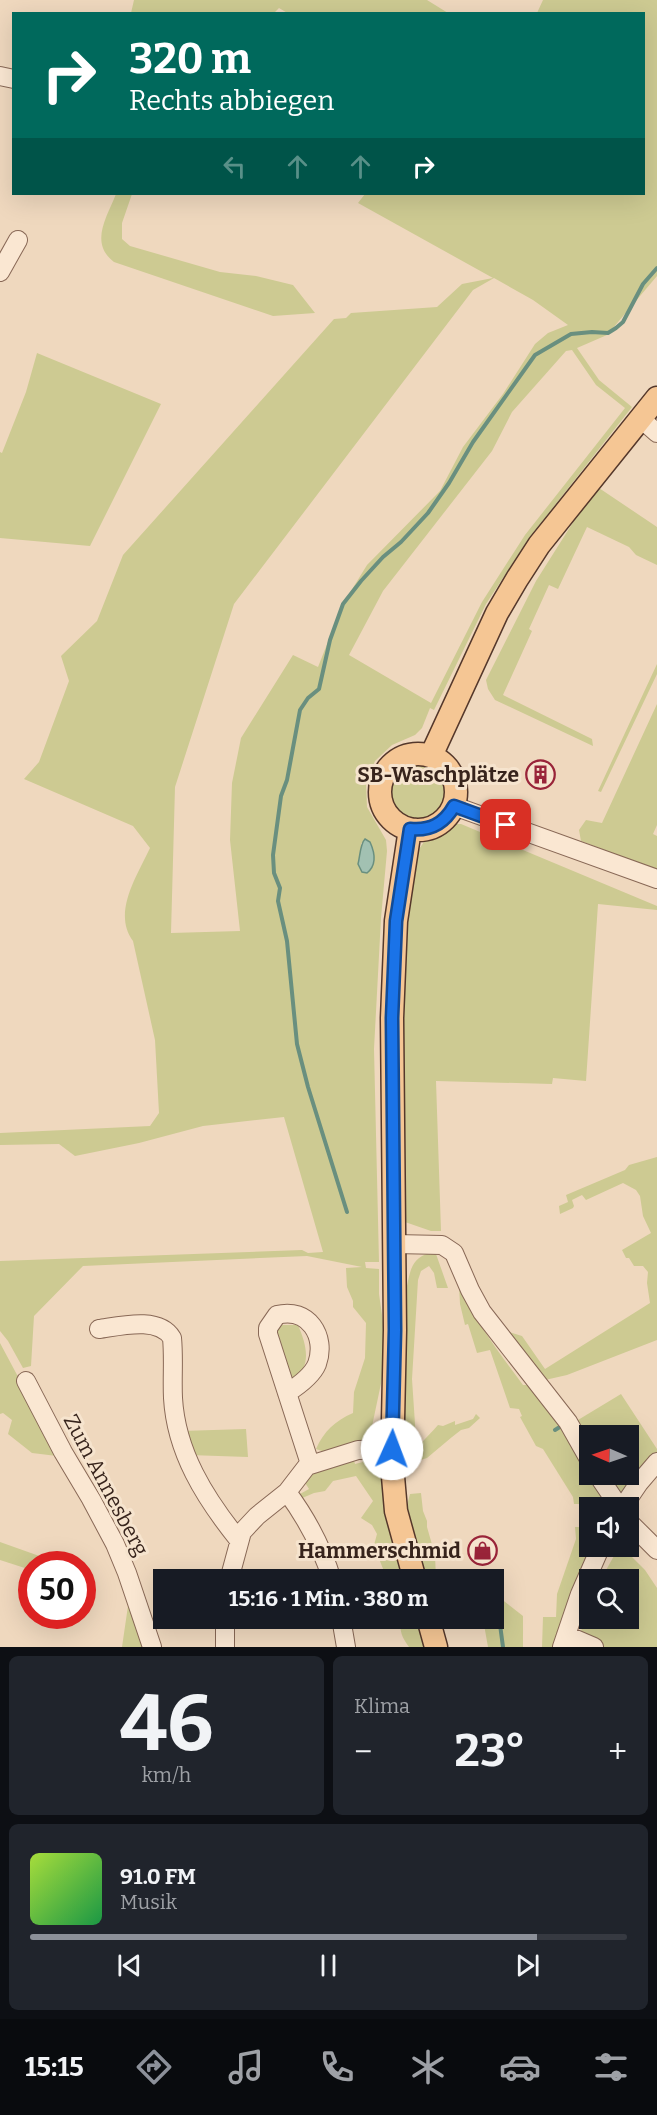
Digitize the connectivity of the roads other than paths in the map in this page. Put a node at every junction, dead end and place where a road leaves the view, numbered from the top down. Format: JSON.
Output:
{"nodes":[{"id":1,"x":18,"y":240,"type":"dead end"},
{"id":2,"x":0,"y":272,"type":"edge"},
{"id":3,"x":657,"y":398,"type":"edge"},
{"id":4,"x":640,"y":418,"type":"junction"},
{"id":5,"x":657,"y":434,"type":"edge"},
{"id":6,"x":431,"y":756,"type":"junction"},
{"id":7,"x":454,"y":806,"type":"junction"},
{"id":8,"x":410,"y":829,"type":"junction"},
{"id":9,"x":657,"y":879,"type":"edge"},
{"id":10,"x":395,"y":1244,"type":"junction"},
{"id":11,"x":99,"y":1329,"type":"dead end"},
{"id":12,"x":26,"y":1381,"type":"dead end"},
{"id":13,"x":287,"y":1394,"type":"dead end"},
{"id":14,"x":579,"y":1442,"type":"edge"},
{"id":15,"x":392,"y":1449,"type":"junction"},
{"id":16,"x":657,"y":1462,"type":"edge"},
{"id":17,"x":309,"y":1464,"type":"junction"},
{"id":18,"x":286,"y":1492,"type":"junction"},
{"id":19,"x":629,"y":1497,"type":"edge"},
{"id":20,"x":639,"y":1532,"type":"edge"},
{"id":21,"x":238,"y":1539,"type":"junction"},
{"id":22,"x":657,"y":1550,"type":"edge"},
{"id":23,"x":596,"y":1557,"type":"edge"},
{"id":24,"x":231,"y":1569,"type":"edge"},
{"id":25,"x":328,"y":1569,"type":"edge"},
{"id":26,"x":412,"y":1569,"type":"edge"},
{"id":27,"x":225,"y":1629,"type":"edge"},
{"id":28,"x":343,"y":1629,"type":"edge"},
{"id":29,"x":431,"y":1629,"type":"edge"},
{"id":30,"x":564,"y":1641,"type":"edge"},
{"id":31,"x":152,"y":1647,"type":"edge"},
{"id":32,"x":225,"y":1647,"type":"edge"},
{"id":33,"x":346,"y":1647,"type":"edge"},
{"id":34,"x":436,"y":1647,"type":"edge"},
{"id":35,"x":594,"y":1647,"type":"edge"}],
"edges":[{"from":1,"to":2,"type":"street"},
{"from":3,"to":4,"type":"main road"},
{"from":4,"to":5,"type":"street"},
{"from":4,"to":6,"type":"main road"},
{"from":6,"to":7,"type":"main road"},
{"from":6,"to":8,"type":"main road"},
{"from":7,"to":8,"type":"main road"},
{"from":7,"to":9,"type":"street"},
{"from":8,"to":10,"type":"main road"},
{"from":10,"to":14,"type":"street"},
{"from":10,"to":15,"type":"main road"},
{"from":11,"to":21,"type":"street"},
{"from":12,"to":31,"type":"street","name":"Zum Annesberg"},
{"from":13,"to":17,"type":"street"},
{"from":15,"to":17,"type":"street"},
{"from":15,"to":26,"type":"main road"},
{"from":16,"to":19,"type":"street"},
{"from":17,"to":18,"type":"street"},
{"from":18,"to":21,"type":"street"},
{"from":18,"to":25,"type":"street"},
{"from":20,"to":22,"type":"street"},
{"from":21,"to":24,"type":"street"},
{"from":23,"to":30,"type":"street"},
{"from":27,"to":32,"type":"street"},
{"from":28,"to":33,"type":"street"},
{"from":29,"to":34,"type":"main road"},
{"from":30,"to":35,"type":"street"}]}
